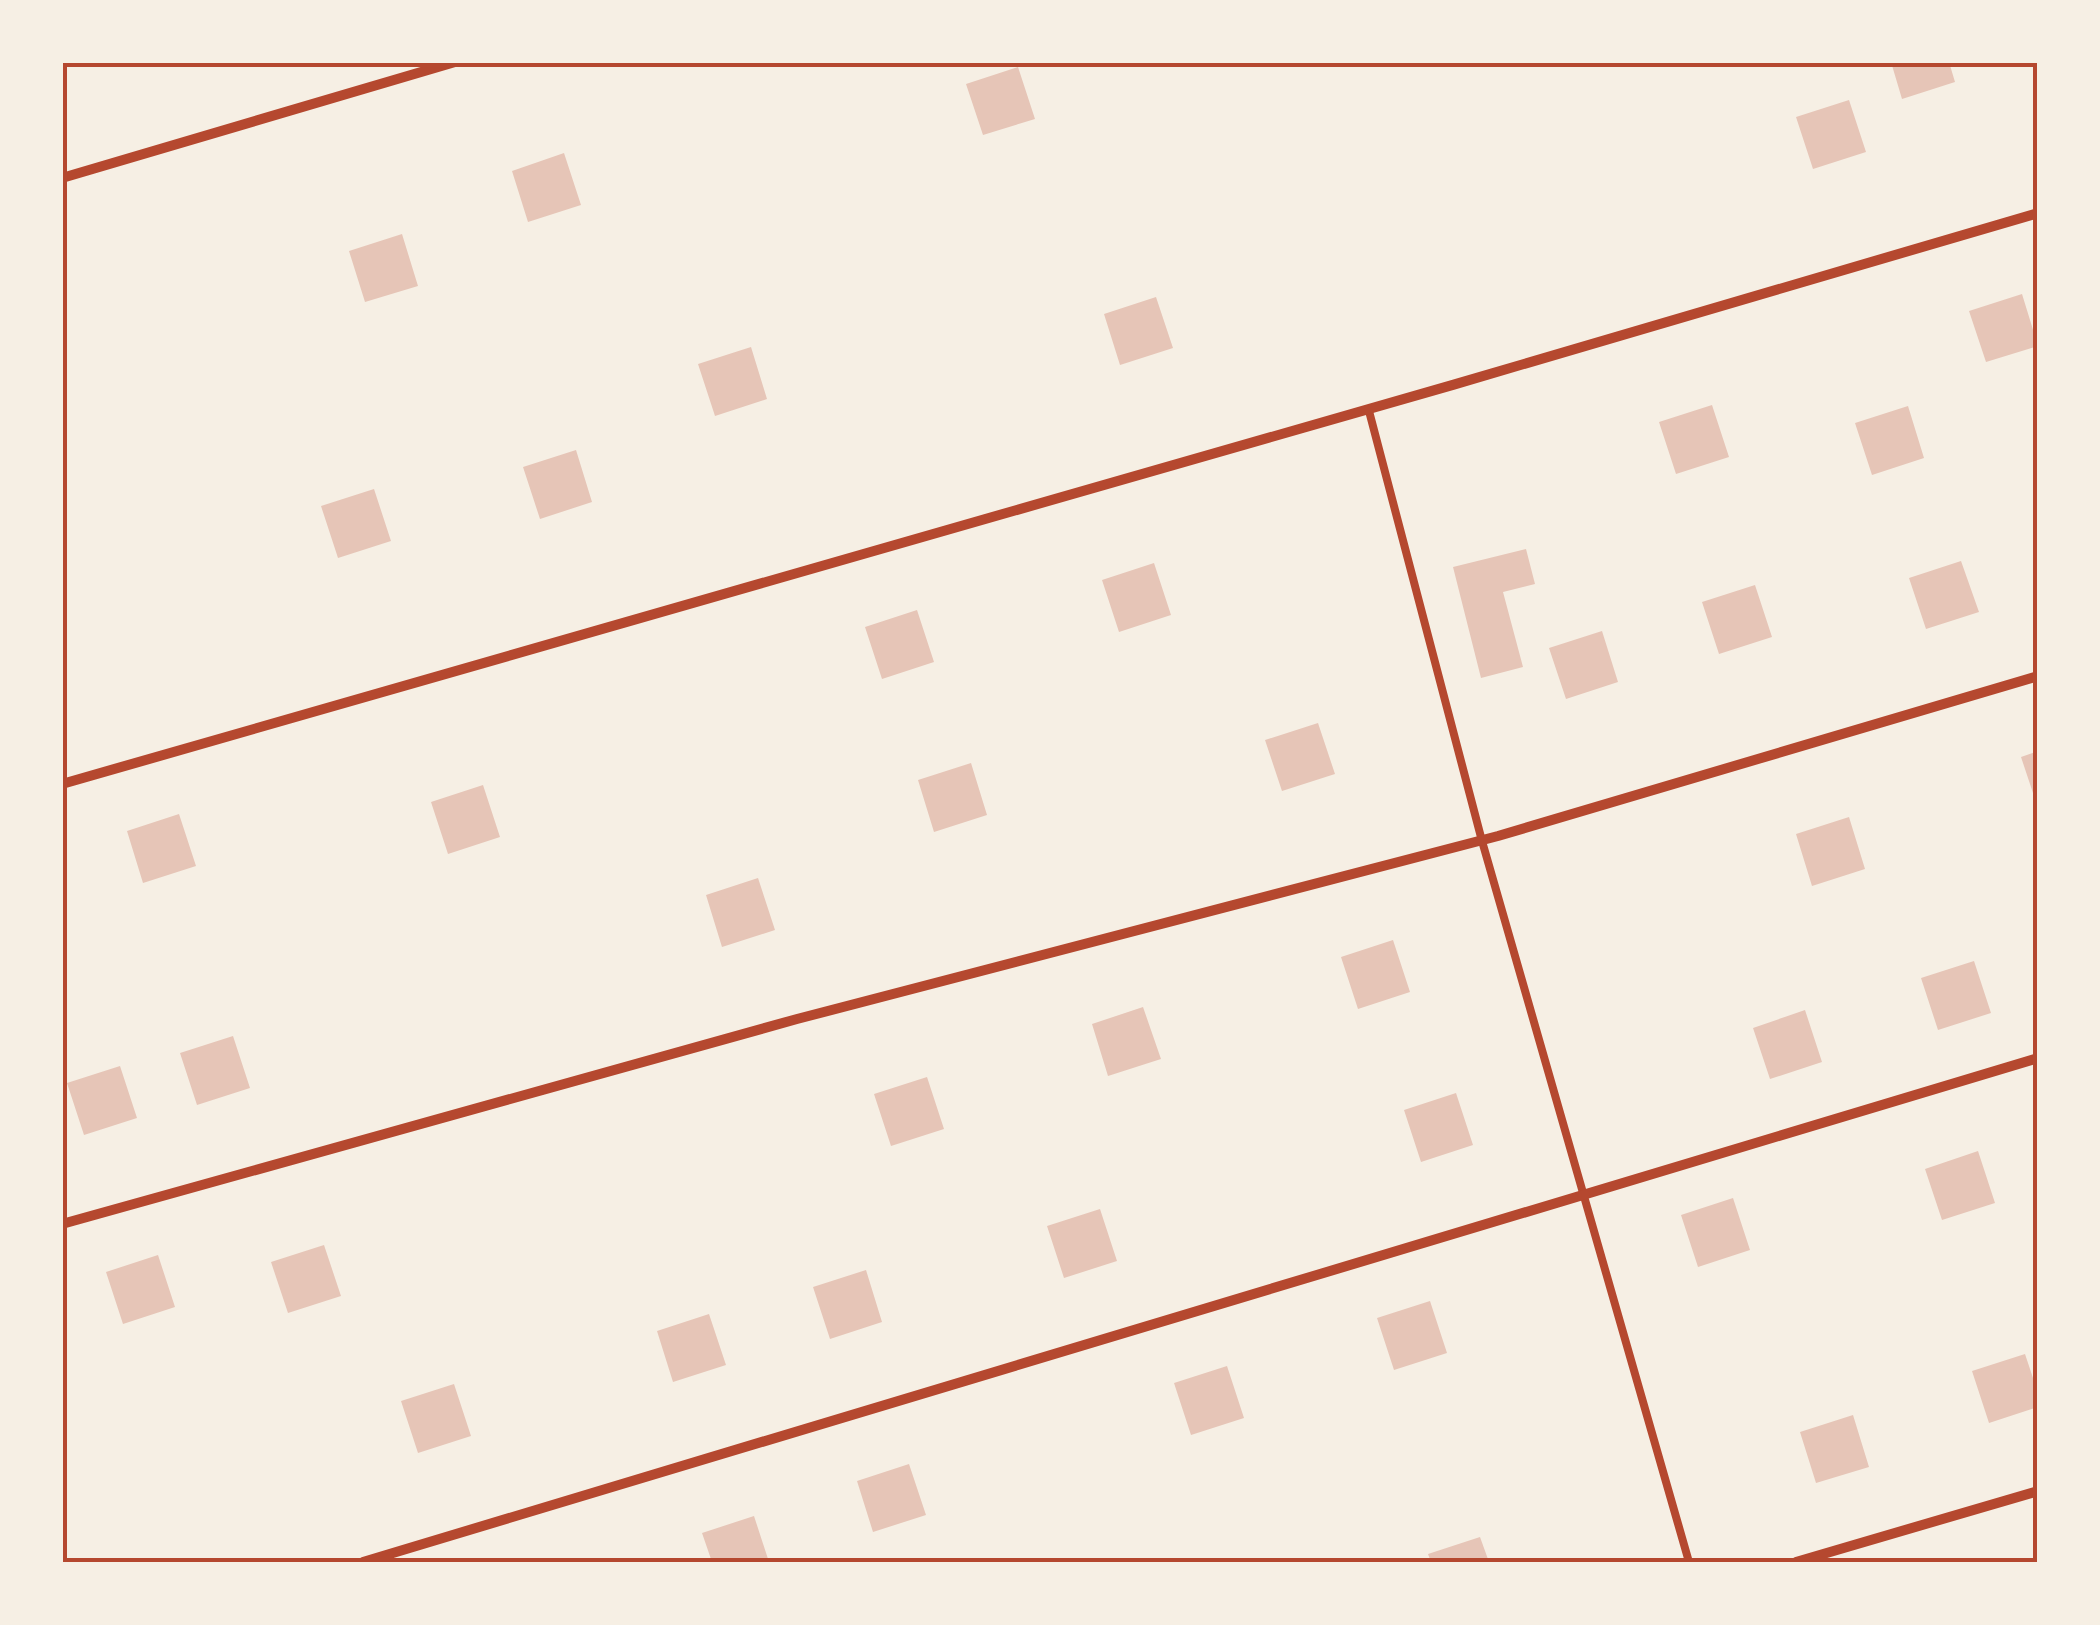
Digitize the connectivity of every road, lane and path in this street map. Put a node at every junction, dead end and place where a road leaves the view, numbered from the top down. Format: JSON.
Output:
{"nodes":[{"id":1,"x":455,"y":62,"type":"edge"},
{"id":2,"x":62,"y":178,"type":"edge"},
{"id":3,"x":2038,"y":214,"type":"edge"},
{"id":4,"x":1369,"y":412,"type":"junction"},
{"id":5,"x":2038,"y":676,"type":"edge"},
{"id":6,"x":62,"y":784,"type":"edge"},
{"id":7,"x":1482,"y":841,"type":"junction"},
{"id":8,"x":2038,"y":1058,"type":"edge"},
{"id":9,"x":1584,"y":1196,"type":"junction"},
{"id":10,"x":62,"y":1224,"type":"edge"},
{"id":11,"x":2038,"y":1492,"type":"edge"},
{"id":12,"x":363,"y":1562,"type":"edge"},
{"id":13,"x":1690,"y":1562,"type":"edge"},
{"id":14,"x":1796,"y":1562,"type":"edge"}],
"edges":[{"from":1,"to":2,"type":"street"},
{"from":3,"to":4,"type":"street"},
{"from":4,"to":6,"type":"street"},
{"from":4,"to":7,"type":"lane"},
{"from":5,"to":7,"type":"street"},
{"from":7,"to":9,"type":"lane"},
{"from":7,"to":10,"type":"street"},
{"from":8,"to":9,"type":"street"},
{"from":9,"to":12,"type":"street"},
{"from":9,"to":13,"type":"lane"},
{"from":11,"to":14,"type":"street"}]}
